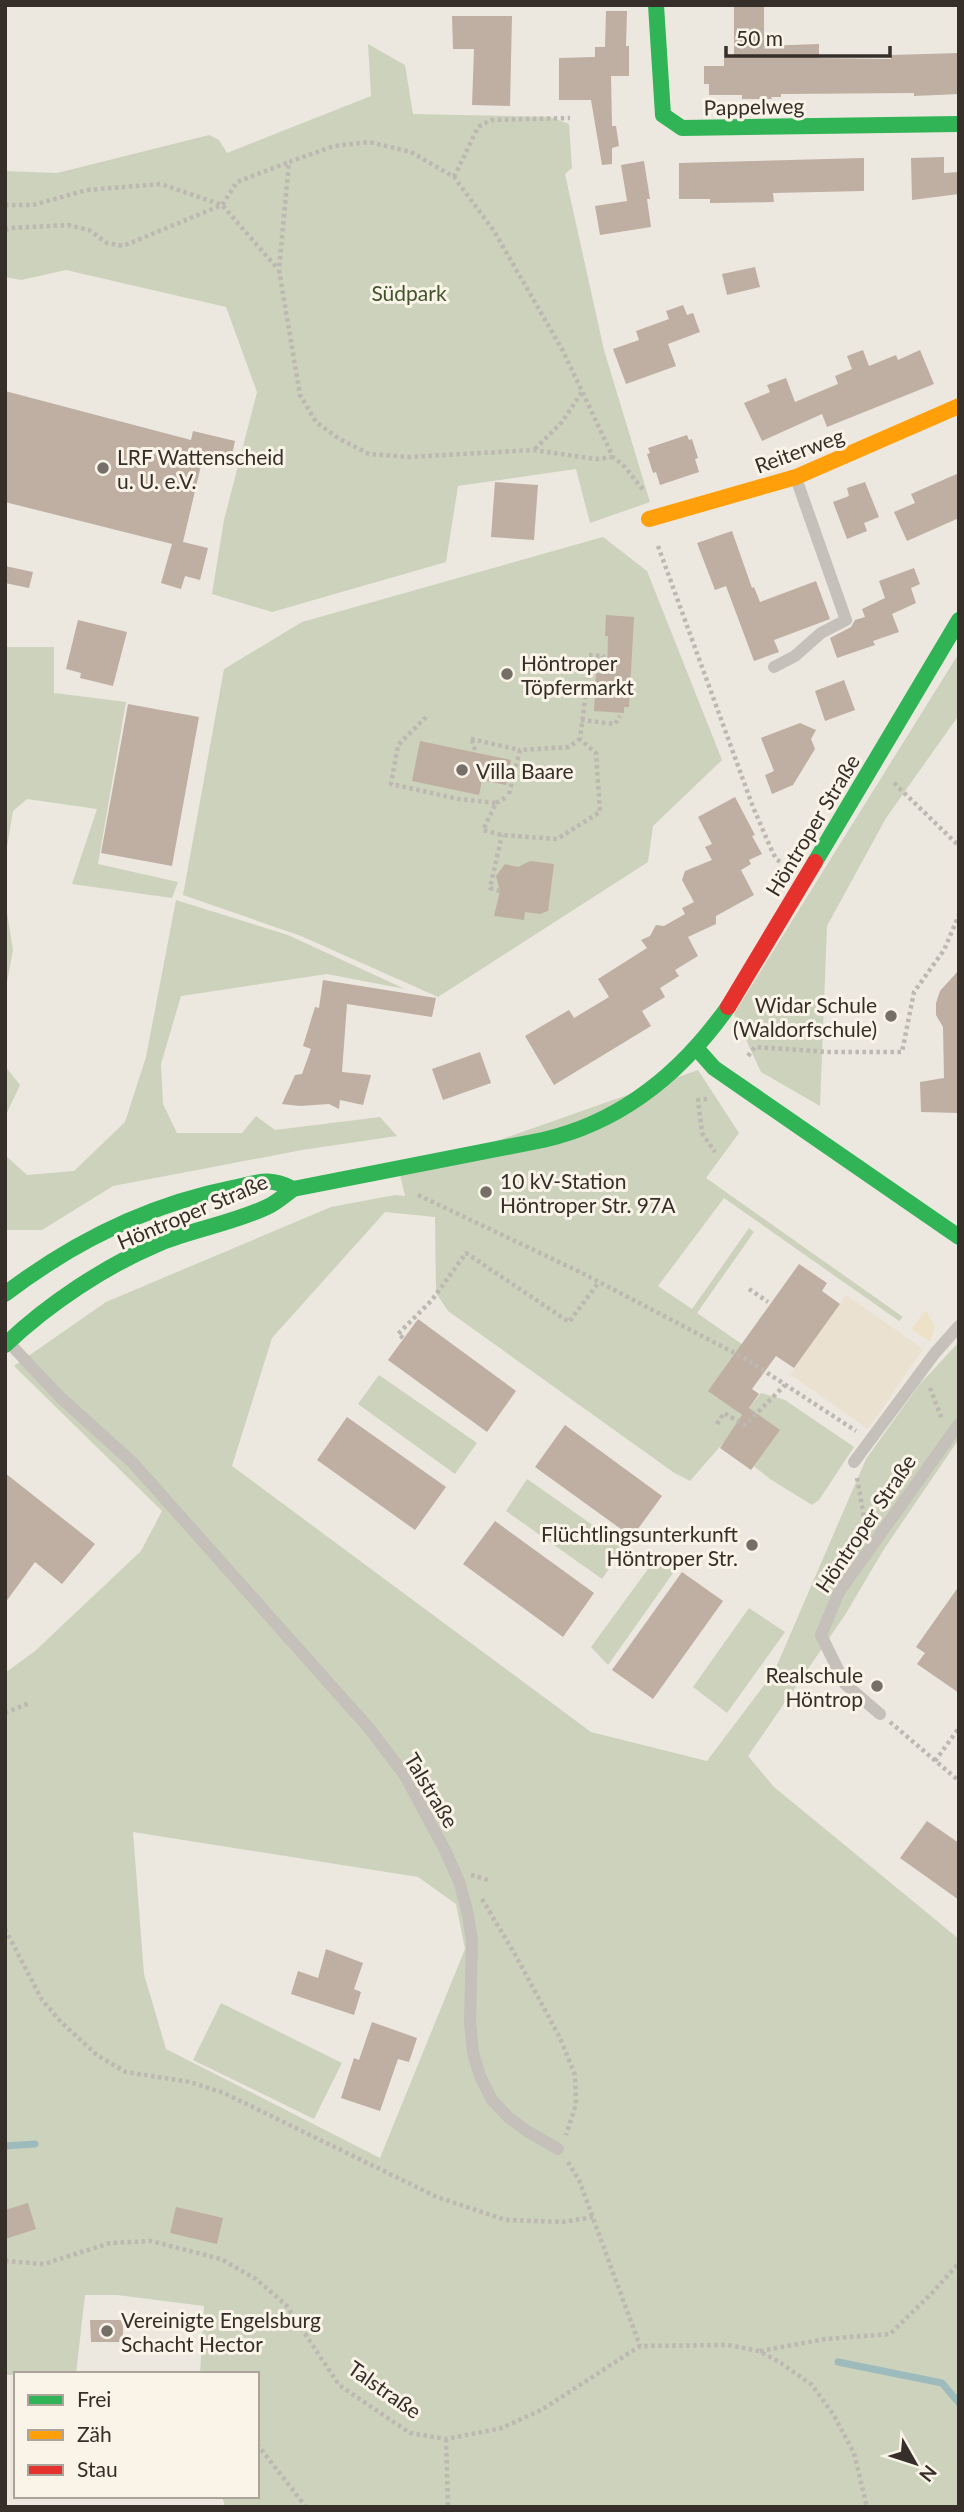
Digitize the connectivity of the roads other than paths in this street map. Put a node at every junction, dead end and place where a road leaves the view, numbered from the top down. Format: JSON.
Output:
{"nodes":[{"id":1,"x":656,"y":5,"type":"edge"},
{"id":2,"x":959,"y":124,"type":"edge"},
{"id":3,"x":959,"y":406,"type":"edge"},
{"id":4,"x":796,"y":477,"type":"junction"},
{"id":5,"x":649,"y":519,"type":"road end"},
{"id":6,"x":959,"y":620,"type":"edge"},
{"id":7,"x":774,"y":667,"type":"dead end"},
{"id":8,"x":698,"y":1049,"type":"junction"},
{"id":9,"x":293,"y":1189,"type":"junction"},
{"id":10,"x":959,"y":1237,"type":"edge"},
{"id":11,"x":16,"y":1302,"type":"edge"},
{"id":12,"x":959,"y":1325,"type":"edge"},
{"id":13,"x":7,"y":1344,"type":"edge"},
{"id":14,"x":959,"y":1424,"type":"edge"},
{"id":15,"x":954,"y":1439,"type":"edge"},
{"id":16,"x":854,"y":1462,"type":"dead end"},
{"id":17,"x":880,"y":1714,"type":"road end"},
{"id":18,"x":558,"y":2149,"type":"road end"}],
"edges":[{"from":1,"to":2,"type":"street","name":"Pappelweg"},
{"from":3,"to":4,"type":"street","name":"Reiterweg"},
{"from":4,"to":5,"type":"street","name":"Reiterweg"},
{"from":4,"to":7,"type":"lane"},
{"from":6,"to":8,"type":"street","name":"Höntroper Straße"},
{"from":8,"to":9,"type":"street","name":"Höntroper Straße"},
{"from":8,"to":10,"type":"street"},
{"from":9,"to":11,"type":"street","name":"Höntroper Straße"},
{"from":9,"to":11,"type":"street","name":"Höntroper Straße"},
{"from":11,"to":13,"type":"street","name":"Höntroper Straße"},
{"from":12,"to":16,"type":"lane"},
{"from":13,"to":18,"type":"lane","name":"Talstraße"},
{"from":14,"to":15,"type":"lane","name":"Höntroper Straße"},
{"from":15,"to":17,"type":"lane","name":"Höntroper Straße"}]}
